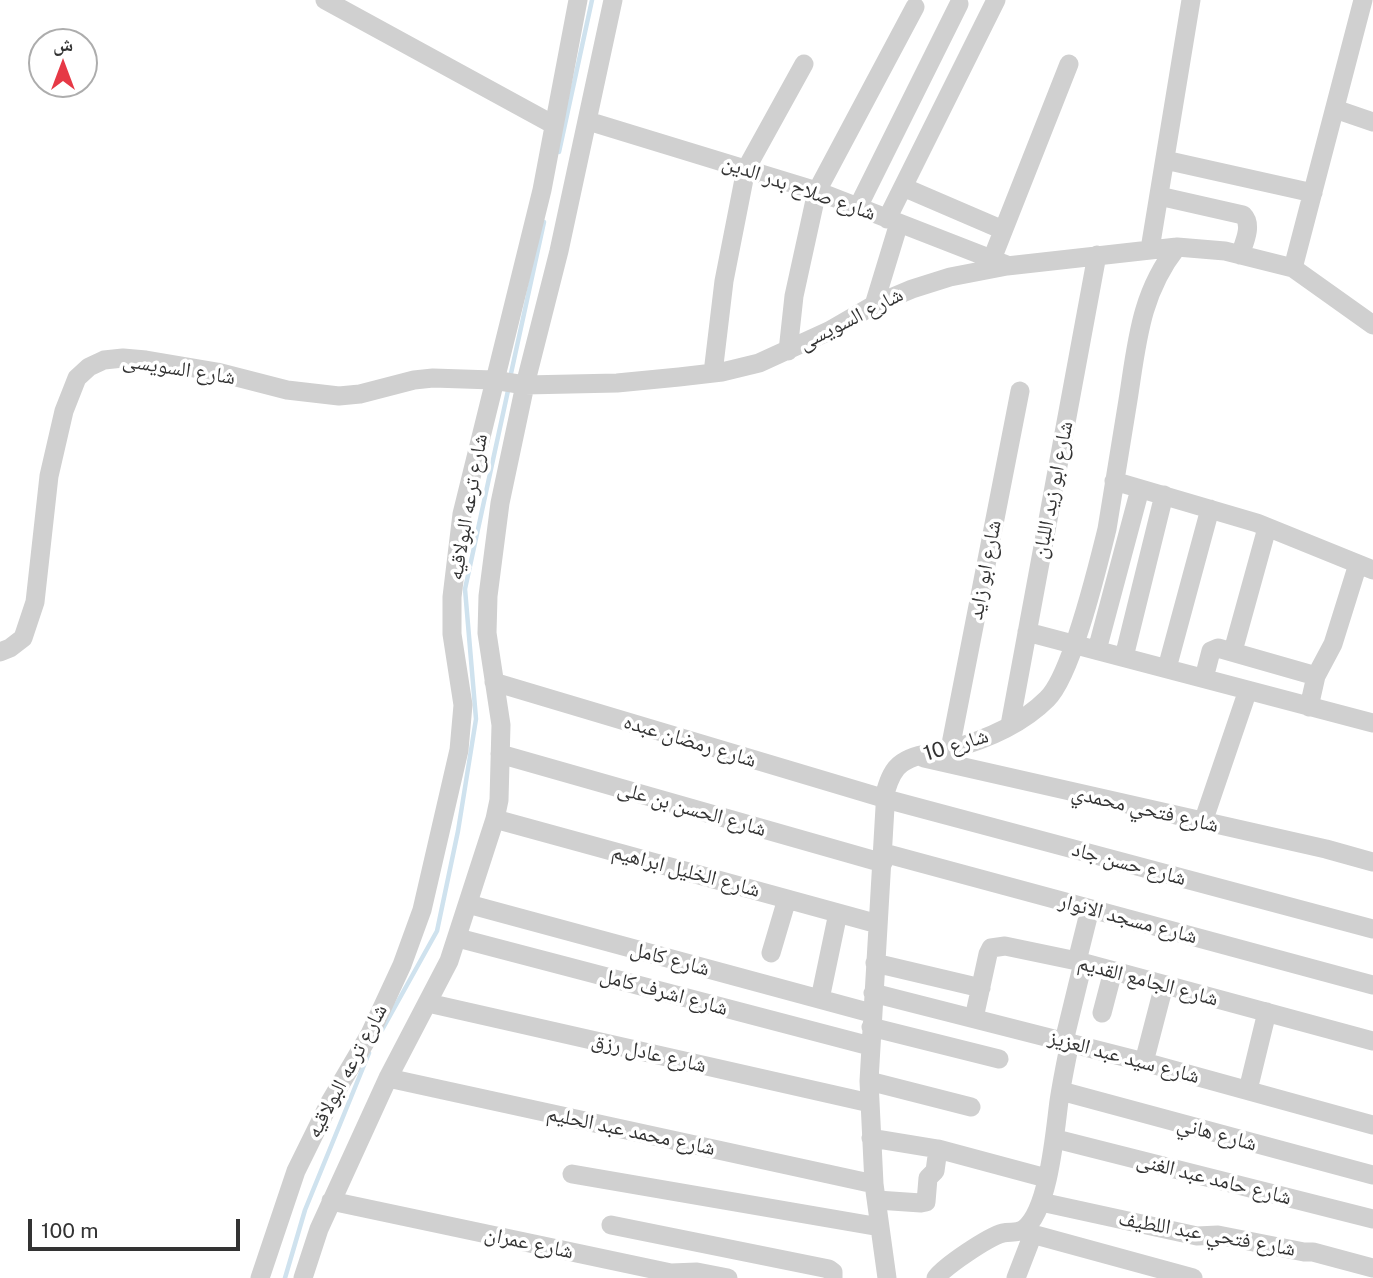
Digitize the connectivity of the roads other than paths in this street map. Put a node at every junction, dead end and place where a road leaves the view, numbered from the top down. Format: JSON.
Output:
{"nodes":[{"id":1,"x":325,"y":0,"type":"edge"},
{"id":2,"x":578,"y":0,"type":"edge"},
{"id":3,"x":613,"y":0,"type":"edge"},
{"id":4,"x":996,"y":0,"type":"edge"},
{"id":5,"x":1191,"y":0,"type":"edge"},
{"id":6,"x":1363,"y":0,"type":"edge"},
{"id":7,"x":959,"y":4,"type":"dead end"},
{"id":8,"x":915,"y":7,"type":"dead end"},
{"id":9,"x":1365,"y":25,"type":"edge"},
{"id":10,"x":804,"y":64,"type":"dead end"},
{"id":11,"x":1069,"y":64,"type":"dead end"},
{"id":12,"x":1335,"y":109,"type":"junction"},
{"id":13,"x":588,"y":121,"type":"junction"},
{"id":14,"x":1373,"y":121,"type":"edge"},
{"id":15,"x":554,"y":125,"type":"junction"},
{"id":16,"x":1165,"y":159,"type":"junction"},
{"id":17,"x":746,"y":169,"type":"junction"},
{"id":18,"x":903,"y":187,"type":"junction"},
{"id":19,"x":817,"y":191,"type":"junction"},
{"id":20,"x":1313,"y":193,"type":"junction"},
{"id":21,"x":1159,"y":195,"type":"junction"},
{"id":22,"x":858,"y":207,"type":"junction"},
{"id":23,"x":893,"y":221,"type":"junction"},
{"id":24,"x":1003,"y":230,"type":"junction"},
{"id":25,"x":1177,"y":247,"type":"junction"},
{"id":26,"x":1150,"y":249,"type":"junction"},
{"id":27,"x":1097,"y":255,"type":"junction"},
{"id":28,"x":1240,"y":255,"type":"junction"},
{"id":29,"x":999,"y":262,"type":"junction"},
{"id":30,"x":1293,"y":268,"type":"junction"},
{"id":31,"x":874,"y":305,"type":"junction"},
{"id":32,"x":1373,"y":326,"type":"edge"},
{"id":33,"x":788,"y":351,"type":"junction"},
{"id":34,"x":713,"y":373,"type":"junction"},
{"id":35,"x":495,"y":381,"type":"junction"},
{"id":36,"x":522,"y":384,"type":"junction"},
{"id":37,"x":1020,"y":391,"type":"dead end"},
{"id":38,"x":1114,"y":481,"type":"junction"},
{"id":39,"x":1140,"y":489,"type":"junction"},
{"id":40,"x":1164,"y":495,"type":"junction"},
{"id":41,"x":1210,"y":509,"type":"junction"},
{"id":42,"x":1267,"y":527,"type":"junction"},
{"id":43,"x":1366,"y":567,"type":"edge"},
{"id":44,"x":1027,"y":632,"type":"junction"},
{"id":45,"x":1073,"y":644,"type":"junction"},
{"id":46,"x":1097,"y":650,"type":"junction"},
{"id":47,"x":1233,"y":651,"type":"junction"},
{"id":48,"x":0,"y":652,"type":"edge"},
{"id":49,"x":1124,"y":657,"type":"junction"},
{"id":50,"x":1167,"y":668,"type":"junction"},
{"id":51,"x":1316,"y":676,"type":"junction"},
{"id":52,"x":1204,"y":678,"type":"junction"},
{"id":53,"x":494,"y":682,"type":"junction"},
{"id":54,"x":1248,"y":690,"type":"junction"},
{"id":55,"x":1309,"y":707,"type":"junction"},
{"id":56,"x":1373,"y":723,"type":"edge"},
{"id":57,"x":1010,"y":725,"type":"junction"},
{"id":58,"x":950,"y":749,"type":"junction"},
{"id":59,"x":500,"y":754,"type":"junction"},
{"id":60,"x":916,"y":756,"type":"junction"},
{"id":61,"x":886,"y":799,"type":"junction"},
{"id":62,"x":495,"y":819,"type":"junction"},
{"id":63,"x":1203,"y":822,"type":"junction"},
{"id":64,"x":883,"y":858,"type":"junction"},
{"id":65,"x":1373,"y":862,"type":"edge"},
{"id":66,"x":787,"y":899,"type":"junction"},
{"id":67,"x":468,"y":904,"type":"junction"},
{"id":68,"x":1090,"y":909,"type":"junction"},
{"id":69,"x":838,"y":913,"type":"junction"},
{"id":70,"x":878,"y":924,"type":"junction"},
{"id":71,"x":1373,"y":929,"type":"edge"},
{"id":72,"x":458,"y":938,"type":"junction"},
{"id":73,"x":771,"y":953,"type":"dead end"},
{"id":74,"x":1080,"y":962,"type":"junction"},
{"id":75,"x":875,"y":963,"type":"junction"},
{"id":76,"x":1113,"y":971,"type":"junction"},
{"id":77,"x":1164,"y":985,"type":"junction"},
{"id":78,"x":1373,"y":985,"type":"edge"},
{"id":79,"x":981,"y":988,"type":"junction"},
{"id":80,"x":873,"y":993,"type":"junction"},
{"id":81,"x":820,"y":999,"type":"junction"},
{"id":82,"x":428,"y":1003,"type":"junction"},
{"id":83,"x":1267,"y":1012,"type":"junction"},
{"id":84,"x":1102,"y":1013,"type":"dead end"},
{"id":85,"x":974,"y":1018,"type":"junction"},
{"id":86,"x":871,"y":1029,"type":"junction"},
{"id":87,"x":1067,"y":1041,"type":"junction"},
{"id":88,"x":1373,"y":1041,"type":"edge"},
{"id":89,"x":999,"y":1059,"type":"dead end"},
{"id":90,"x":1144,"y":1062,"type":"junction"},
{"id":91,"x":388,"y":1078,"type":"junction"},
{"id":92,"x":869,"y":1081,"type":"junction"},
{"id":93,"x":1248,"y":1090,"type":"junction"},
{"id":94,"x":1061,"y":1091,"type":"junction"},
{"id":95,"x":870,"y":1103,"type":"junction"},
{"id":96,"x":971,"y":1107,"type":"dead end"},
{"id":97,"x":1373,"y":1125,"type":"edge"},
{"id":98,"x":872,"y":1138,"type":"junction"},
{"id":99,"x":1056,"y":1139,"type":"junction"},
{"id":100,"x":938,"y":1149,"type":"junction"},
{"id":101,"x":572,"y":1174,"type":"dead end"},
{"id":102,"x":1373,"y":1175,"type":"edge"},
{"id":103,"x":1046,"y":1178,"type":"junction"},
{"id":104,"x":876,"y":1192,"type":"junction"},
{"id":105,"x":331,"y":1201,"type":"junction"},
{"id":106,"x":1041,"y":1202,"type":"junction"},
{"id":107,"x":1373,"y":1219,"type":"edge"},
{"id":108,"x":611,"y":1225,"type":"dead end"},
{"id":109,"x":880,"y":1227,"type":"junction"},
{"id":110,"x":1022,"y":1232,"type":"junction"},
{"id":111,"x":1373,"y":1269,"type":"edge"},
{"id":112,"x":260,"y":1278,"type":"edge"},
{"id":113,"x":303,"y":1278,"type":"edge"},
{"id":114,"x":727,"y":1278,"type":"edge"},
{"id":115,"x":833,"y":1278,"type":"edge"},
{"id":116,"x":887,"y":1278,"type":"edge"},
{"id":117,"x":936,"y":1278,"type":"edge"},
{"id":118,"x":1016,"y":1278,"type":"edge"},
{"id":119,"x":1193,"y":1278,"type":"edge"},
{"id":120,"x":1370,"y":1278,"type":"edge"}],
"edges":[{"from":1,"to":15,"type":"street"},
{"from":2,"to":15,"type":"street","name":"شارع ترعه البولاقيه"},
{"from":3,"to":13,"type":"street","name":"شارع ترعه البولاقيه"},
{"from":4,"to":18,"type":"street"},
{"from":5,"to":16,"type":"street"},
{"from":6,"to":9,"type":"street"},
{"from":7,"to":22,"type":"street"},
{"from":8,"to":19,"type":"street"},
{"from":9,"to":12,"type":"street"},
{"from":10,"to":17,"type":"street"},
{"from":11,"to":24,"type":"street"},
{"from":12,"to":14,"type":"street"},
{"from":12,"to":20,"type":"street"},
{"from":13,"to":17,"type":"street","name":"شارع صلاح بدر الدين"},
{"from":13,"to":36,"type":"street","name":"شارع ترعه البولاقيه"},
{"from":15,"to":35,"type":"street","name":"شارع ترعه البولاقيه"},
{"from":16,"to":20,"type":"street"},
{"from":16,"to":21,"type":"street"},
{"from":17,"to":19,"type":"street","name":"شارع صلاح بدر الدين"},
{"from":17,"to":34,"type":"street"},
{"from":18,"to":23,"type":"street"},
{"from":18,"to":24,"type":"street","name":"شارع صلاح بدر الدين"},
{"from":19,"to":22,"type":"street","name":"شارع صلاح بدر الدين"},
{"from":19,"to":33,"type":"street"},
{"from":20,"to":30,"type":"street"},
{"from":21,"to":26,"type":"street"},
{"from":21,"to":28,"type":"street"},
{"from":22,"to":23,"type":"street","name":"شارع صلاح بدر الدين"},
{"from":23,"to":29,"type":"street","name":"شارع صلاح بدر الدين"},
{"from":23,"to":31,"type":"street"},
{"from":24,"to":29,"type":"street"},
{"from":25,"to":26,"type":"street","name":"شارع السويسى"},
{"from":25,"to":28,"type":"street","name":"شارع السويسى"},
{"from":25,"to":38,"type":"street","name":"شارع 10"},
{"from":26,"to":27,"type":"street","name":"شارع السويسى"},
{"from":27,"to":29,"type":"street","name":"شارع السويسى"},
{"from":27,"to":44,"type":"street","name":"شارع ابو زيد اللبان"},
{"from":28,"to":30,"type":"street","name":"شارع السويسى"},
{"from":29,"to":31,"type":"street","name":"شارع السويسى"},
{"from":30,"to":32,"type":"street"},
{"from":31,"to":33,"type":"street","name":"شارع السويسى"},
{"from":33,"to":34,"type":"street","name":"شارع السويسى"},
{"from":34,"to":36,"type":"street","name":"شارع السويسى"},
{"from":35,"to":36,"type":"street","name":"شارع السويسى"},
{"from":35,"to":48,"type":"street","name":"شارع السويسى"},
{"from":35,"to":112,"type":"street","name":"شارع ترعه البولاقيه"},
{"from":36,"to":53,"type":"street","name":"شارع ترعه البولاقيه"},
{"from":37,"to":58,"type":"street","name":"شارع ابو زايد"},
{"from":38,"to":39,"type":"street"},
{"from":38,"to":45,"type":"street","name":"شارع 10"},
{"from":39,"to":40,"type":"street"},
{"from":39,"to":46,"type":"street"},
{"from":40,"to":41,"type":"street"},
{"from":40,"to":49,"type":"street"},
{"from":41,"to":42,"type":"street"},
{"from":41,"to":50,"type":"street"},
{"from":42,"to":43,"type":"street"},
{"from":42,"to":47,"type":"street"},
{"from":43,"to":51,"type":"street"},
{"from":44,"to":45,"type":"street"},
{"from":44,"to":57,"type":"street","name":"شارع ابو زيد اللبان"},
{"from":45,"to":46,"type":"street"},
{"from":45,"to":57,"type":"street","name":"شارع 10"},
{"from":46,"to":49,"type":"street"},
{"from":47,"to":51,"type":"street"},
{"from":47,"to":52,"type":"street"},
{"from":49,"to":50,"type":"street"},
{"from":50,"to":52,"type":"street"},
{"from":51,"to":55,"type":"street"},
{"from":52,"to":54,"type":"street"},
{"from":53,"to":59,"type":"street","name":"شارع ترعه البولاقيه"},
{"from":53,"to":61,"type":"street","name":"شارع رمضان عبده"},
{"from":54,"to":55,"type":"street"},
{"from":54,"to":63,"type":"street"},
{"from":55,"to":56,"type":"street"},
{"from":57,"to":58,"type":"street","name":"شارع 10"},
{"from":58,"to":60,"type":"street","name":"شارع 10"},
{"from":59,"to":62,"type":"street","name":"شارع ترعه البولاقيه"},
{"from":59,"to":64,"type":"street","name":"شارع الحسن بن على"},
{"from":60,"to":61,"type":"street","name":"شارع 10"},
{"from":60,"to":63,"type":"street","name":"شارع فتحي محمدي"},
{"from":61,"to":64,"type":"street","name":"شارع 10"},
{"from":61,"to":71,"type":"street","name":"شارع حسن جاد"},
{"from":62,"to":66,"type":"street","name":"شارع الخليل ابراهيم"},
{"from":62,"to":67,"type":"street","name":"شارع ترعه البولاقيه"},
{"from":63,"to":65,"type":"street","name":"شارع فتحي محمدي"},
{"from":64,"to":68,"type":"street","name":"شارع مسجد الانوار"},
{"from":64,"to":70,"type":"street","name":"شارع 10"},
{"from":66,"to":69,"type":"street","name":"شارع الخليل ابراهيم"},
{"from":66,"to":73,"type":"street"},
{"from":67,"to":72,"type":"street","name":"شارع ترعه البولاقيه"},
{"from":67,"to":81,"type":"street","name":"شارع كامل"},
{"from":68,"to":74,"type":"street"},
{"from":68,"to":78,"type":"street","name":"شارع مسجد الانوار"},
{"from":69,"to":70,"type":"street","name":"شارع الخليل ابراهيم"},
{"from":69,"to":81,"type":"street"},
{"from":70,"to":75,"type":"street","name":"شارع 10"},
{"from":72,"to":82,"type":"street","name":"شارع ترعه البولاقيه"},
{"from":72,"to":86,"type":"street","name":"شارع اشرف كامل"},
{"from":74,"to":76,"type":"street","name":"شارع الجامع القديم"},
{"from":74,"to":79,"type":"street","name":"شارع الجامع القديم"},
{"from":74,"to":87,"type":"street"},
{"from":75,"to":79,"type":"street"},
{"from":75,"to":80,"type":"street","name":"شارع 10"},
{"from":76,"to":77,"type":"street","name":"شارع الجامع القديم"},
{"from":76,"to":84,"type":"street"},
{"from":77,"to":83,"type":"street","name":"شارع الجامع القديم"},
{"from":77,"to":90,"type":"street"},
{"from":79,"to":85,"type":"street","name":"شارع الجامع القديم"},
{"from":80,"to":85,"type":"street","name":"شارع سيد عبد العزيز"},
{"from":80,"to":86,"type":"street","name":"شارع 10"},
{"from":81,"to":86,"type":"street","name":"شارع كامل"},
{"from":82,"to":91,"type":"street","name":"شارع ترعه البولاقيه"},
{"from":82,"to":95,"type":"street","name":"شارع عادل رزق"},
{"from":83,"to":88,"type":"street","name":"شارع الجامع القديم"},
{"from":83,"to":93,"type":"street"},
{"from":85,"to":87,"type":"street","name":"شارع سيد عبد العزيز"},
{"from":86,"to":89,"type":"street"},
{"from":86,"to":92,"type":"street","name":"شارع 10"},
{"from":87,"to":90,"type":"street","name":"شارع سيد عبد العزيز"},
{"from":87,"to":94,"type":"street"},
{"from":90,"to":93,"type":"street","name":"شارع سيد عبد العزيز"},
{"from":91,"to":104,"type":"street","name":"شارع محمد عبد الحليم"},
{"from":91,"to":105,"type":"street","name":"شارع ترعه البولاقيه"},
{"from":92,"to":95,"type":"street","name":"شارع 10"},
{"from":92,"to":96,"type":"street"},
{"from":93,"to":97,"type":"street","name":"شارع سيد عبد العزيز"},
{"from":94,"to":99,"type":"street"},
{"from":94,"to":102,"type":"street","name":"شارع هاني"},
{"from":95,"to":98,"type":"street","name":"شارع 10"},
{"from":98,"to":100,"type":"street"},
{"from":98,"to":104,"type":"street","name":"شارع 10"},
{"from":99,"to":103,"type":"street"},
{"from":99,"to":107,"type":"street","name":"شارع حامد عبد الغنى"},
{"from":100,"to":103,"type":"street"},
{"from":100,"to":104,"type":"street","name":"شارع محمد عبد الحليم"},
{"from":101,"to":109,"type":"street"},
{"from":103,"to":106,"type":"street"},
{"from":104,"to":109,"type":"street","name":"شارع 10"},
{"from":105,"to":113,"type":"street","name":"شارع ترعه البولاقيه"},
{"from":105,"to":114,"type":"street","name":"شارع عمران"},
{"from":106,"to":110,"type":"street"},
{"from":106,"to":111,"type":"street","name":"شارع فتحي عبد اللطيف"},
{"from":108,"to":115,"type":"street"},
{"from":109,"to":116,"type":"street","name":"شارع 10"},
{"from":110,"to":117,"type":"street"},
{"from":110,"to":118,"type":"street"},
{"from":110,"to":119,"type":"street"},
{"from":111,"to":120,"type":"street"}]}
